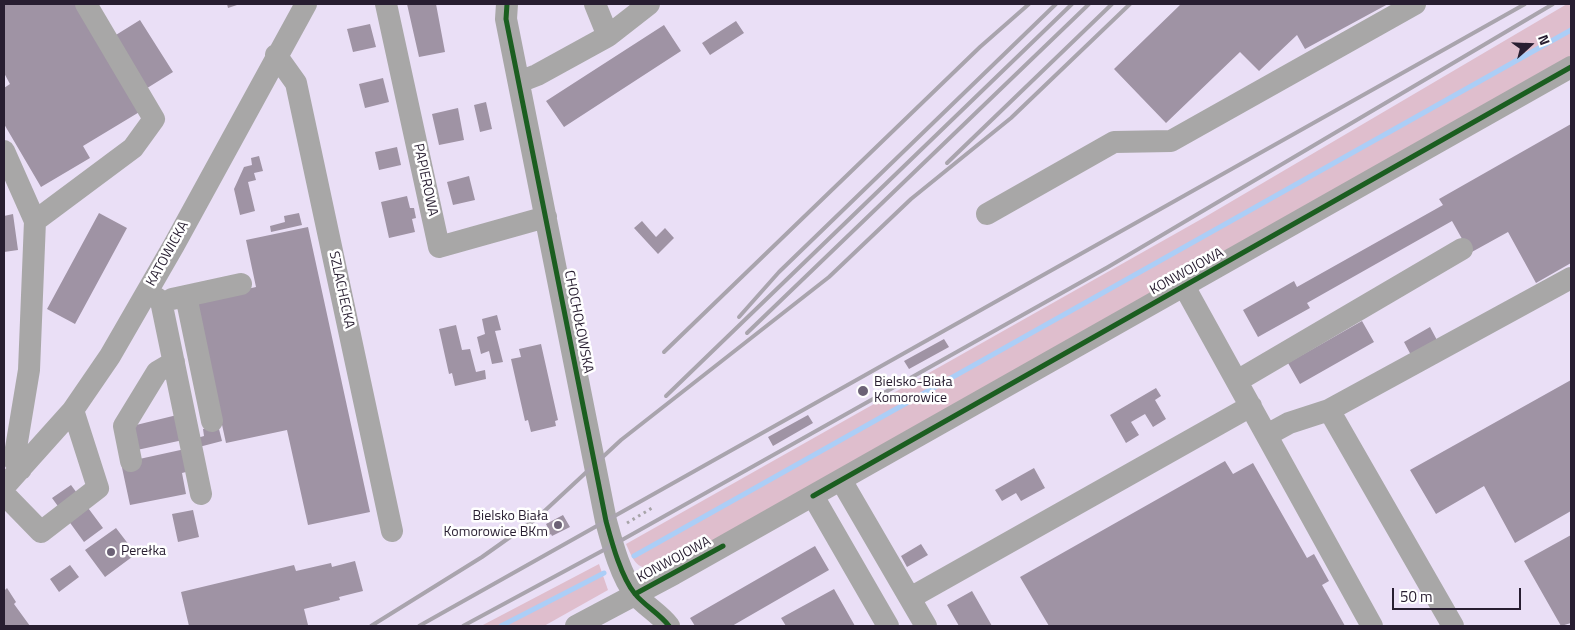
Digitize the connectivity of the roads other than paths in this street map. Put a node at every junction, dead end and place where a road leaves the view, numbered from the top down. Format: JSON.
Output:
{"nodes":[{"id":1,"x":86,"y":4,"type":"edge"},
{"id":2,"x":386,"y":4,"type":"edge"},
{"id":3,"x":507,"y":4,"type":"edge"},
{"id":4,"x":596,"y":4,"type":"edge"},
{"id":5,"x":650,"y":4,"type":"edge"},
{"id":6,"x":1415,"y":4,"type":"edge"},
{"id":7,"x":303,"y":5,"type":"edge"},
{"id":8,"x":608,"y":36,"type":"junction"},
{"id":9,"x":276,"y":55,"type":"junction"},
{"id":10,"x":1571,"y":67,"type":"edge"},
{"id":11,"x":519,"y":82,"type":"junction"},
{"id":12,"x":4,"y":151,"type":"edge"},
{"id":13,"x":987,"y":214,"type":"dead end"},
{"id":14,"x":546,"y":217,"type":"junction"},
{"id":15,"x":36,"y":221,"type":"junction"},
{"id":16,"x":1462,"y":249,"type":"dead end"},
{"id":17,"x":1571,"y":278,"type":"edge"},
{"id":18,"x":241,"y":284,"type":"dead end"},
{"id":19,"x":1184,"y":286,"type":"junction"},
{"id":20,"x":186,"y":296,"type":"junction"},
{"id":21,"x":154,"y":297,"type":"junction"},
{"id":22,"x":174,"y":362,"type":"junction"},
{"id":23,"x":1237,"y":380,"type":"junction"},
{"id":24,"x":1251,"y":406,"type":"junction"},
{"id":25,"x":74,"y":410,"type":"junction"},
{"id":26,"x":1329,"y":410,"type":"junction"},
{"id":27,"x":212,"y":421,"type":"dead end"},
{"id":28,"x":1267,"y":435,"type":"junction"},
{"id":29,"x":131,"y":461,"type":"dead end"},
{"id":30,"x":21,"y":469,"type":"junction"},
{"id":31,"x":841,"y":480,"type":"junction"},
{"id":32,"x":4,"y":487,"type":"edge"},
{"id":33,"x":4,"y":494,"type":"edge"},
{"id":34,"x":201,"y":494,"type":"dead end"},
{"id":35,"x":813,"y":496,"type":"junction"},
{"id":36,"x":392,"y":531,"type":"dead end"},
{"id":37,"x":635,"y":594,"type":"junction"},
{"id":38,"x":910,"y":598,"type":"junction"},
{"id":39,"x":652,"y":617,"type":"edge"},
{"id":40,"x":576,"y":626,"type":"edge"},
{"id":41,"x":669,"y":626,"type":"edge"},
{"id":42,"x":888,"y":626,"type":"edge"},
{"id":43,"x":926,"y":626,"type":"edge"},
{"id":44,"x":1372,"y":626,"type":"edge"},
{"id":45,"x":1453,"y":626,"type":"edge"}],
"edges":[{"from":1,"to":15,"type":"street"},
{"from":2,"to":14,"type":"street","name":"PAPIEROWA"},
{"from":3,"to":11,"type":"street","name":"CHOCHOŁOWSKA"},
{"from":4,"to":8,"type":"street"},
{"from":5,"to":8,"type":"street"},
{"from":6,"to":13,"type":"street"},
{"from":7,"to":9,"type":"street","name":"KATOWICKA"},
{"from":8,"to":11,"type":"street"},
{"from":9,"to":21,"type":"street","name":"KATOWICKA"},
{"from":9,"to":36,"type":"street","name":"SZLACHECKA"},
{"from":10,"to":19,"type":"street","name":"KONWOJOWA"},
{"from":11,"to":14,"type":"street","name":"CHOCHOŁOWSKA"},
{"from":12,"to":15,"type":"street"},
{"from":14,"to":37,"type":"street","name":"CHOCHOŁOWSKA"},
{"from":15,"to":30,"type":"street"},
{"from":16,"to":23,"type":"street"},
{"from":17,"to":26,"type":"street"},
{"from":18,"to":20,"type":"street"},
{"from":19,"to":23,"type":"street"},
{"from":19,"to":31,"type":"street","name":"KONWOJOWA"},
{"from":20,"to":21,"type":"street"},
{"from":20,"to":27,"type":"street"},
{"from":21,"to":22,"type":"street"},
{"from":21,"to":25,"type":"street","name":"KATOWICKA"},
{"from":22,"to":29,"type":"street"},
{"from":22,"to":34,"type":"street"},
{"from":23,"to":24,"type":"street"},
{"from":24,"to":28,"type":"street"},
{"from":24,"to":38,"type":"street"},
{"from":25,"to":30,"type":"street","name":"KATOWICKA"},
{"from":25,"to":33,"type":"street"},
{"from":26,"to":28,"type":"street"},
{"from":26,"to":45,"type":"street"},
{"from":28,"to":44,"type":"street"},
{"from":30,"to":32,"type":"street","name":"KATOWICKA"},
{"from":31,"to":35,"type":"street","name":"KONWOJOWA"},
{"from":31,"to":38,"type":"street"},
{"from":35,"to":37,"type":"street","name":"KONWOJOWA"},
{"from":35,"to":42,"type":"street"},
{"from":37,"to":39,"type":"street","name":"CHOCHOŁOWSKA"},
{"from":37,"to":40,"type":"street","name":"KONWOJOWA"},
{"from":38,"to":43,"type":"street"},
{"from":39,"to":41,"type":"street","name":"CHOCHOŁOWSKA"}]}
